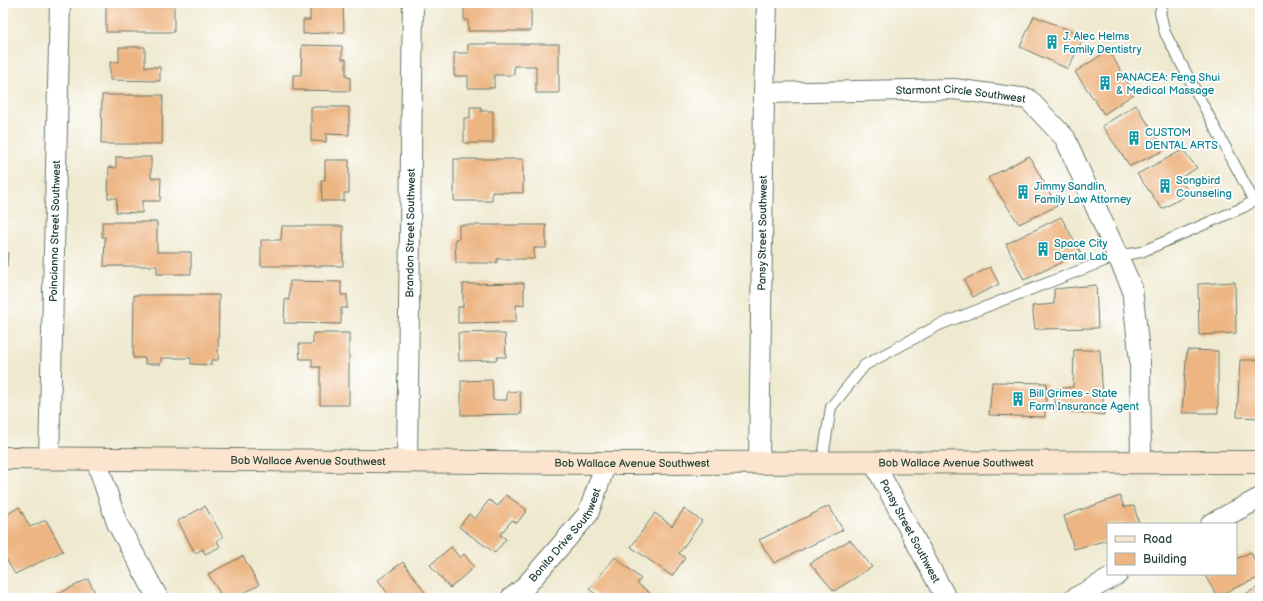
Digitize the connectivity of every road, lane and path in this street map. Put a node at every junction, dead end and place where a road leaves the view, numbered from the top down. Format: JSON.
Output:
{"nodes":[{"id":1,"x":60,"y":3,"type":"edge"},
{"id":2,"x":413,"y":3,"type":"edge"},
{"id":3,"x":767,"y":3,"type":"edge"},
{"id":4,"x":1163,"y":3,"type":"edge"},
{"id":5,"x":764,"y":93,"type":"junction"},
{"id":6,"x":1257,"y":199,"type":"edge"},
{"id":7,"x":1117,"y":256,"type":"junction"},
{"id":8,"x":3,"y":458,"type":"edge"},
{"id":9,"x":50,"y":458,"type":"junction"},
{"id":10,"x":96,"y":459,"type":"junction"},
{"id":11,"x":406,"y":462,"type":"junction"},
{"id":12,"x":1141,"y":462,"type":"junction"},
{"id":13,"x":1260,"y":462,"type":"edge"},
{"id":14,"x":606,"y":463,"type":"junction"},
{"id":15,"x":822,"y":463,"type":"junction"},
{"id":16,"x":874,"y":463,"type":"junction"},
{"id":17,"x":759,"y":464,"type":"junction"},
{"id":18,"x":1260,"y":498,"type":"edge"},
{"id":19,"x":1214,"y":523,"type":"edge"},
{"id":20,"x":1116,"y":575,"type":"edge"},
{"id":21,"x":158,"y":598,"type":"edge"},
{"id":22,"x":511,"y":598,"type":"edge"},
{"id":23,"x":946,"y":598,"type":"edge"},
{"id":24,"x":1075,"y":598,"type":"edge"}],
"edges":[{"from":1,"to":9,"type":"street","name":"Poincianna Street Southwest"},
{"from":2,"to":11,"type":"street","name":"Brandon Street Southwest"},
{"from":3,"to":5,"type":"street","name":"Pansy Street Southwest"},
{"from":4,"to":6,"type":"lane"},
{"from":5,"to":7,"type":"street","name":"Starmont Circle Southwest"},
{"from":5,"to":17,"type":"street","name":"Pansy Street Southwest"},
{"from":6,"to":7,"type":"lane"},
{"from":7,"to":12,"type":"street","name":"Starmont Circle Southwest"},
{"from":7,"to":15,"type":"lane"},
{"from":8,"to":9,"type":"main road","name":"Bob Wallace Avenue Southwest"},
{"from":9,"to":10,"type":"main road","name":"Bob Wallace Avenue Southwest"},
{"from":10,"to":11,"type":"main road","name":"Bob Wallace Avenue Southwest"},
{"from":10,"to":21,"type":"street"},
{"from":11,"to":14,"type":"main road","name":"Bob Wallace Avenue Southwest"},
{"from":12,"to":13,"type":"main road","name":"Bob Wallace Avenue Southwest"},
{"from":12,"to":16,"type":"main road","name":"Bob Wallace Avenue Southwest"},
{"from":14,"to":17,"type":"main road","name":"Bob Wallace Avenue Southwest"},
{"from":14,"to":22,"type":"street","name":"Bonita Drive Southwest"},
{"from":15,"to":16,"type":"main road","name":"Bob Wallace Avenue Southwest"},
{"from":15,"to":17,"type":"main road","name":"Bob Wallace Avenue Southwest"},
{"from":16,"to":23,"type":"street","name":"Pansy Street Southwest"},
{"from":18,"to":19,"type":"street"},
{"from":20,"to":24,"type":"street"}]}
